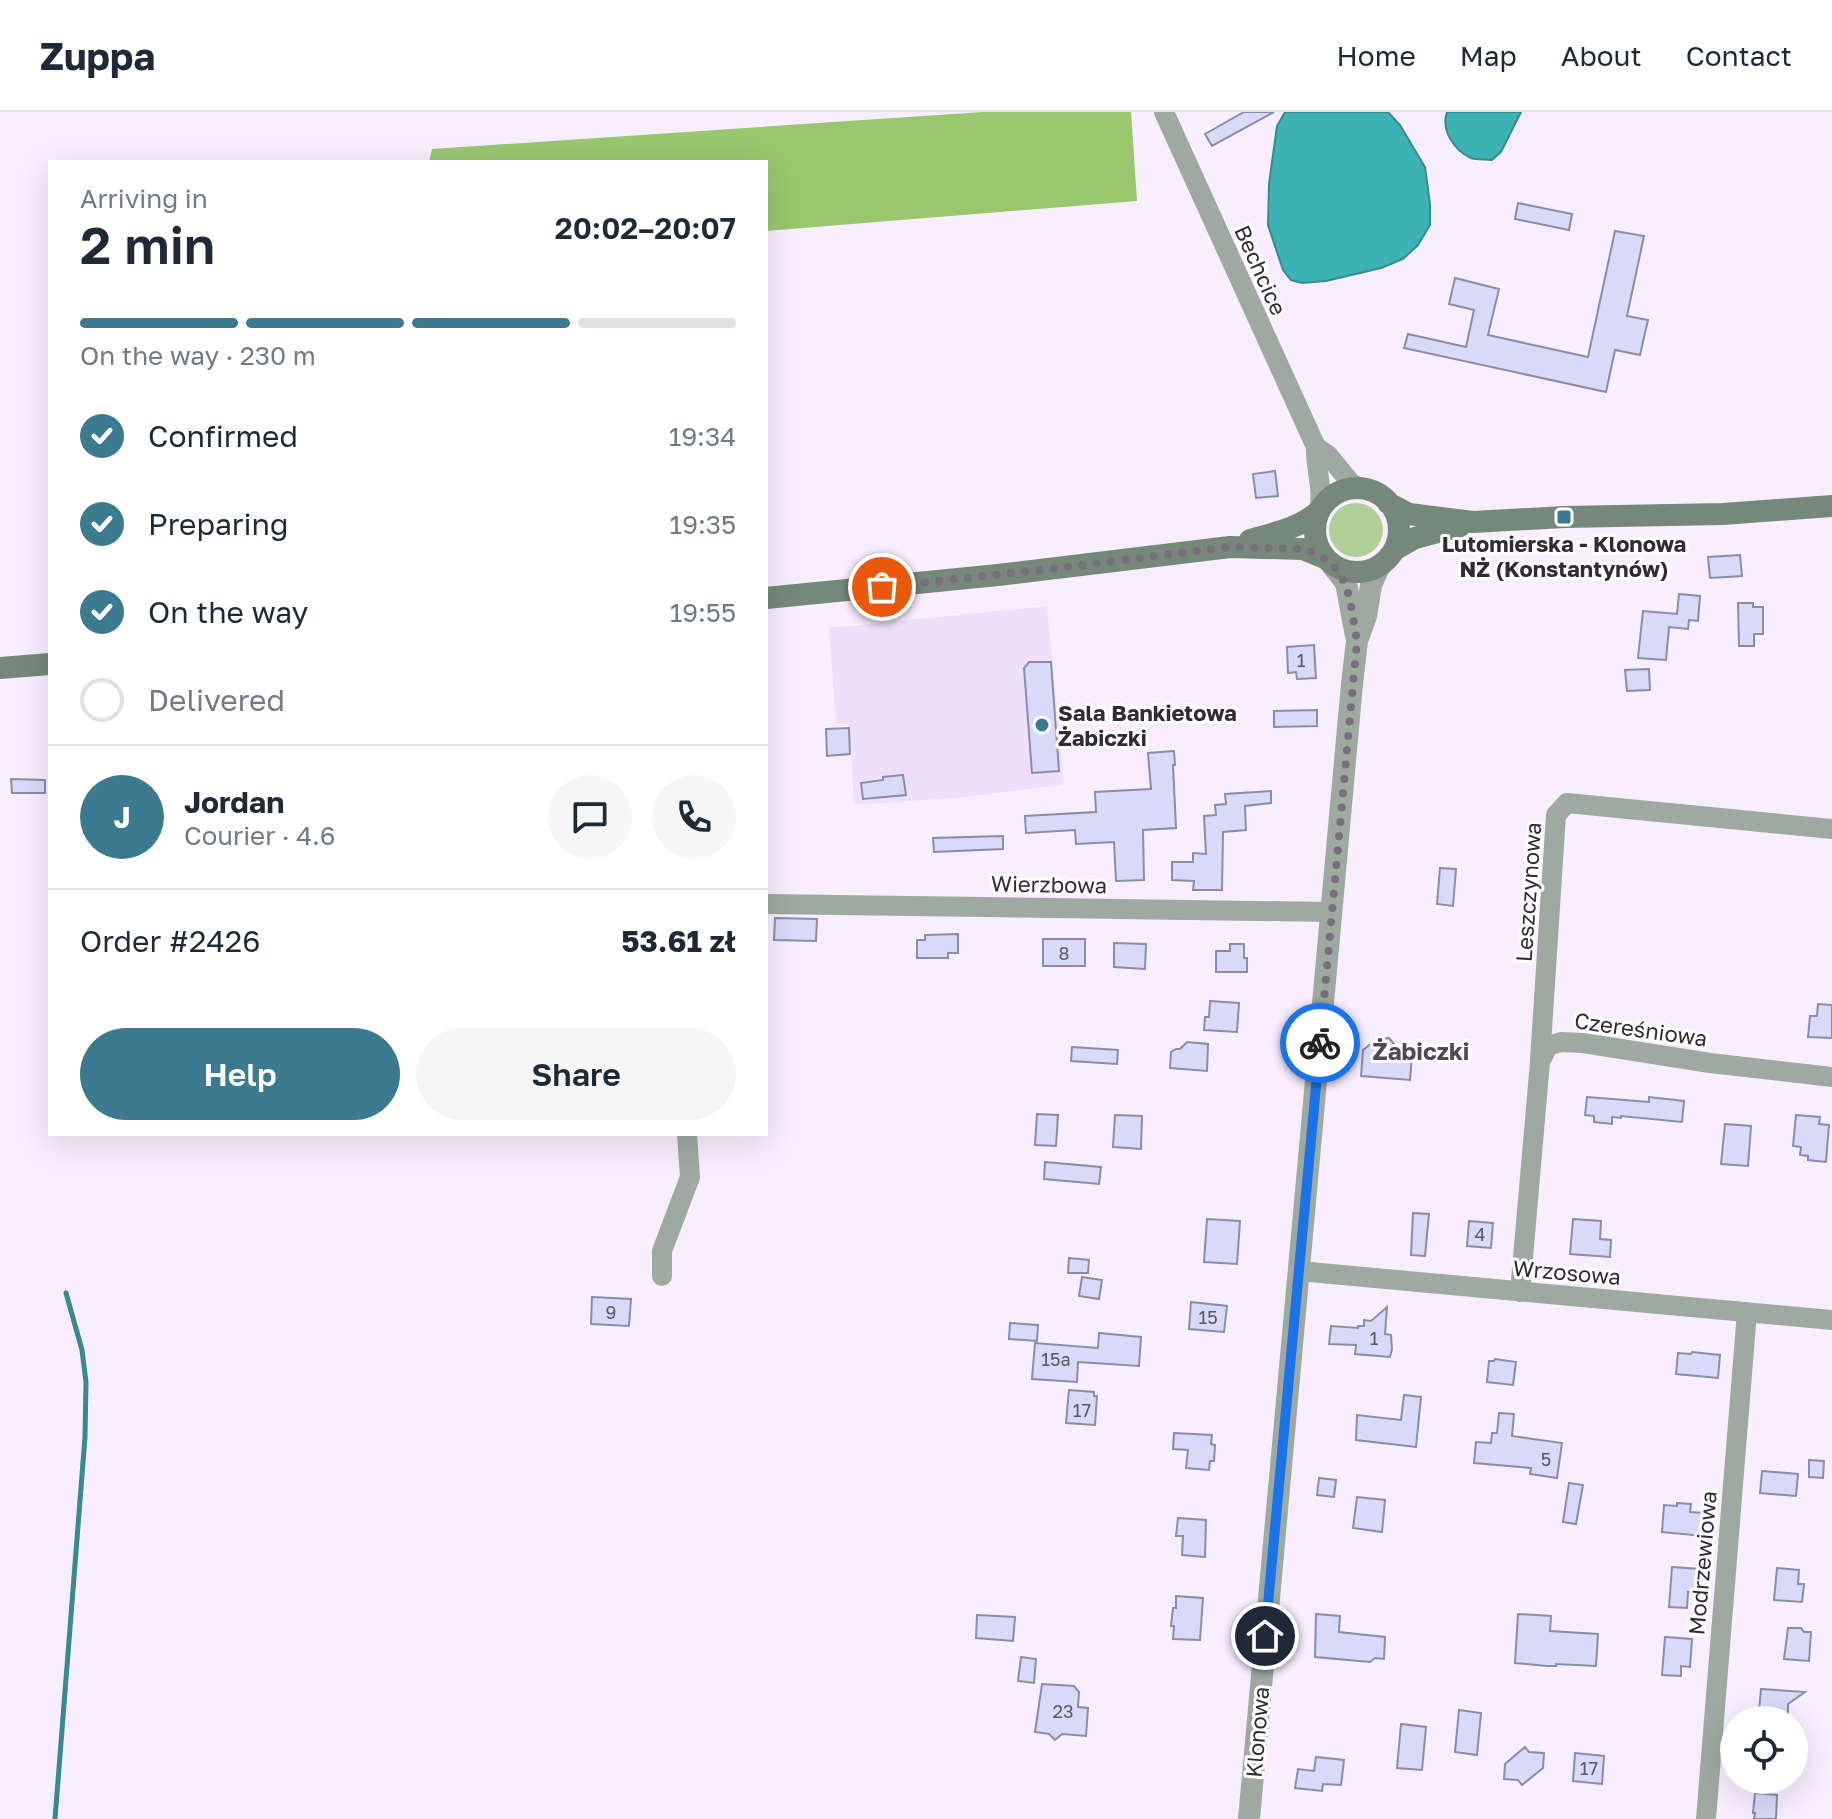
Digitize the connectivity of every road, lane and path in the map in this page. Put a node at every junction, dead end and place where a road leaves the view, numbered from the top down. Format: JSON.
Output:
{"nodes":[{"id":1,"x":1164,"y":112,"type":"edge"},
{"id":2,"x":1316,"y":447,"type":"junction"},
{"id":3,"x":1362,"y":489,"type":"junction"},
{"id":4,"x":1388,"y":503,"type":"junction"},
{"id":5,"x":1832,"y":506,"type":"edge"},
{"id":6,"x":1319,"y":511,"type":"junction"},
{"id":7,"x":1473,"y":522,"type":"junction"},
{"id":8,"x":1230,"y":547,"type":"junction"},
{"id":9,"x":1387,"y":558,"type":"junction"},
{"id":10,"x":1328,"y":562,"type":"junction"},
{"id":11,"x":768,"y":598,"type":"edge"},
{"id":12,"x":1357,"y":641,"type":"junction"},
{"id":13,"x":48,"y":664,"type":"edge"},
{"id":14,"x":0,"y":668,"type":"edge"},
{"id":15,"x":1832,"y":829,"type":"edge"},
{"id":16,"x":768,"y":904,"type":"edge"},
{"id":17,"x":1332,"y":912,"type":"junction"},
{"id":18,"x":1540,"y":1062,"type":"junction"},
{"id":19,"x":1832,"y":1077,"type":"edge"},
{"id":20,"x":687,"y":1136,"type":"edge"},
{"id":21,"x":1299,"y":1271,"type":"junction"},
{"id":22,"x":662,"y":1276,"type":"dead end"},
{"id":23,"x":1520,"y":1292,"type":"junction"},
{"id":24,"x":1747,"y":1312,"type":"junction"},
{"id":25,"x":1832,"y":1320,"type":"edge"},
{"id":26,"x":1249,"y":1819,"type":"edge"},
{"id":27,"x":1706,"y":1819,"type":"edge"}],
"edges":[{"from":1,"to":2,"type":"street","name":"Bechcice"},
{"from":2,"to":3,"type":"street","name":"Bechcice"},
{"from":2,"to":6,"type":"street","name":"Bechcice"},
{"from":3,"to":4,"type":"main road"},
{"from":3,"to":6,"type":"main road"},
{"from":4,"to":7,"type":"main road"},
{"from":4,"to":9,"type":"main road"},
{"from":5,"to":7,"type":"main road"},
{"from":6,"to":8,"type":"main road"},
{"from":6,"to":10,"type":"main road"},
{"from":7,"to":9,"type":"main road"},
{"from":8,"to":10,"type":"main road"},
{"from":8,"to":11,"type":"main road"},
{"from":9,"to":10,"type":"main road"},
{"from":9,"to":12,"type":"street","name":"Klonowa"},
{"from":10,"to":12,"type":"street","name":"Klonowa"},
{"from":12,"to":17,"type":"street","name":"Klonowa"},
{"from":13,"to":14,"type":"main road"},
{"from":15,"to":18,"type":"street","name":"Leszczynowa"},
{"from":16,"to":17,"type":"street","name":"Wierzbowa"},
{"from":17,"to":21,"type":"street","name":"Klonowa"},
{"from":18,"to":19,"type":"street","name":"Czereśniowa"},
{"from":18,"to":23,"type":"street"},
{"from":20,"to":22,"type":"street"},
{"from":21,"to":23,"type":"street","name":"Wrzosowa"},
{"from":21,"to":26,"type":"street","name":"Klonowa"},
{"from":23,"to":24,"type":"street","name":"Wrzosowa"},
{"from":24,"to":25,"type":"street","name":"Wrzosowa"},
{"from":24,"to":27,"type":"street","name":"Modrzewiowa"}]}
